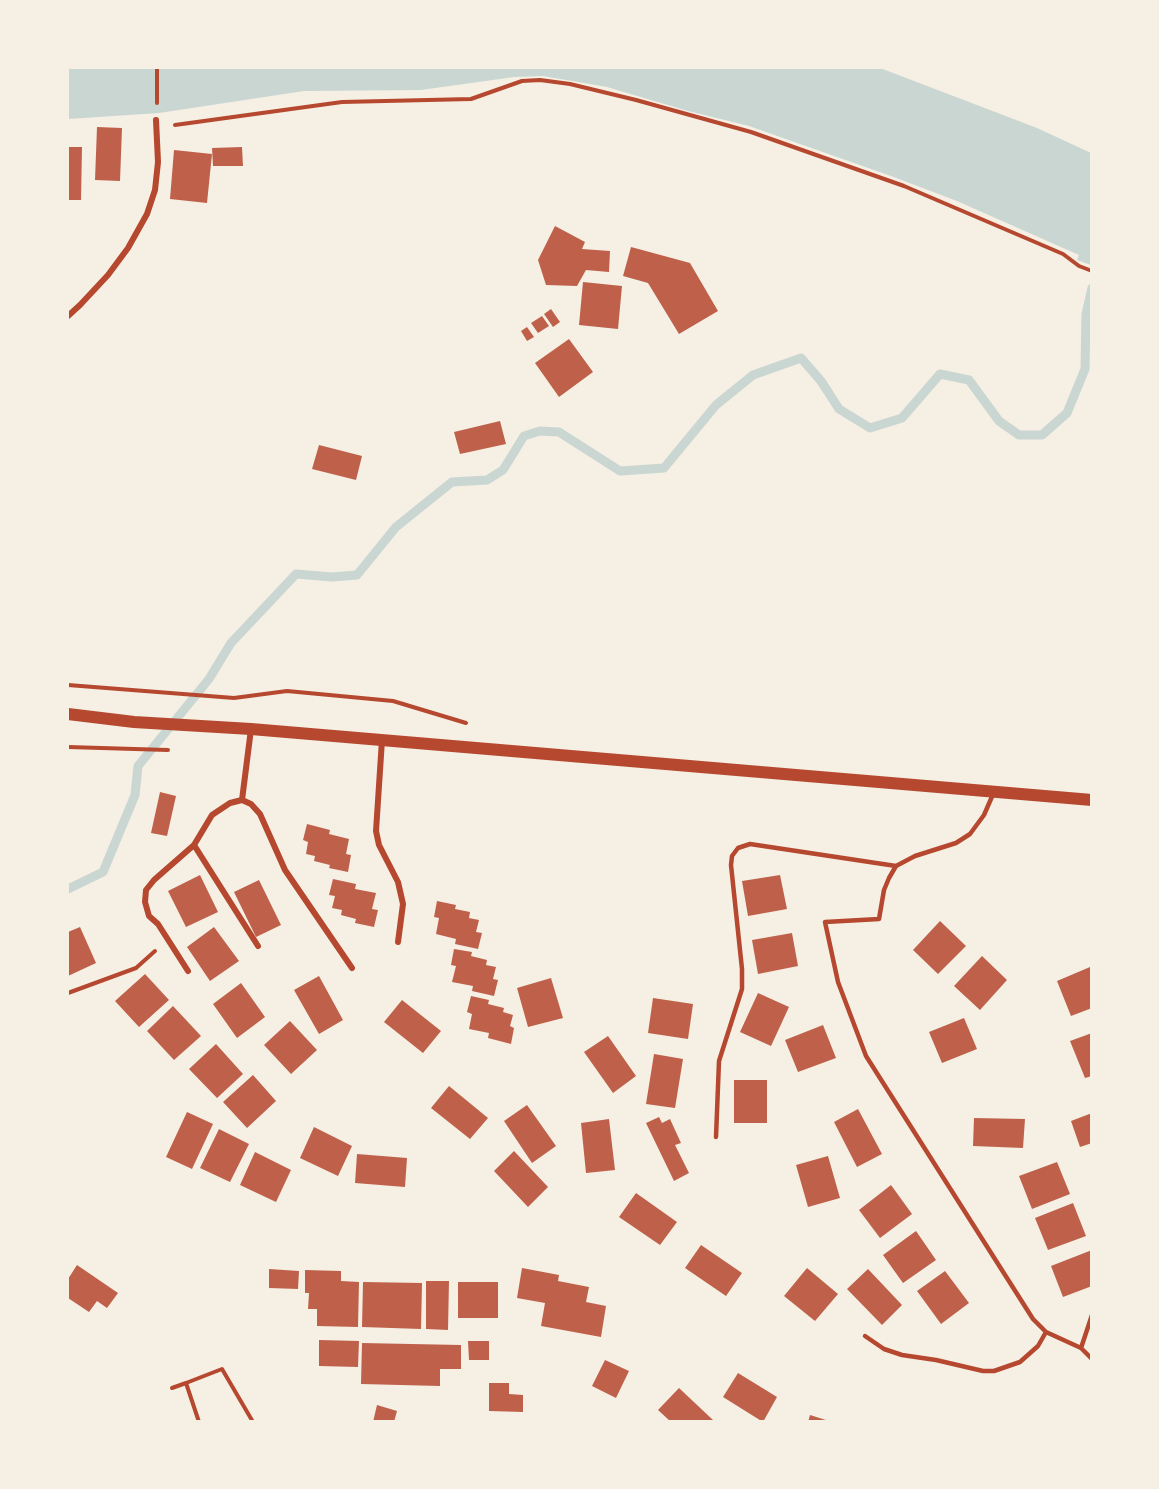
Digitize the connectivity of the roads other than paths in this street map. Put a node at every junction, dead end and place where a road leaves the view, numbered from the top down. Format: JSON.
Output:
{"nodes":[{"id":1,"x":157,"y":123,"type":"road end"},
{"id":2,"x":68,"y":316,"type":"edge"},
{"id":3,"x":68,"y":714,"type":"edge"},
{"id":4,"x":251,"y":729,"type":"junction"},
{"id":5,"x":382,"y":740,"type":"junction"},
{"id":6,"x":994,"y":791,"type":"junction"},
{"id":7,"x":242,"y":800,"type":"junction"},
{"id":8,"x":1092,"y":800,"type":"edge"},
{"id":9,"x":194,"y":845,"type":"junction"},
{"id":10,"x":896,"y":866,"type":"junction"},
{"id":11,"x":398,"y":942,"type":"dead end"},
{"id":12,"x":258,"y":946,"type":"dead end"},
{"id":13,"x":352,"y":968,"type":"dead end"},
{"id":14,"x":188,"y":971,"type":"dead end"},
{"id":15,"x":716,"y":1137,"type":"dead end"},
{"id":16,"x":1092,"y":1315,"type":"edge"},
{"id":17,"x":1046,"y":1332,"type":"junction"},
{"id":18,"x":865,"y":1336,"type":"dead end"},
{"id":19,"x":1081,"y":1348,"type":"junction"},
{"id":20,"x":1092,"y":1359,"type":"edge"}],
"edges":[{"from":1,"to":2,"type":"street"},
{"from":3,"to":4,"type":"main road"},
{"from":4,"to":5,"type":"main road"},
{"from":4,"to":7,"type":"street"},
{"from":5,"to":6,"type":"main road"},
{"from":5,"to":11,"type":"street"},
{"from":6,"to":8,"type":"main road"},
{"from":6,"to":10,"type":"lane"},
{"from":7,"to":9,"type":"street"},
{"from":7,"to":13,"type":"street"},
{"from":9,"to":12,"type":"street"},
{"from":9,"to":14,"type":"street"},
{"from":10,"to":15,"type":"lane"},
{"from":10,"to":17,"type":"lane"},
{"from":16,"to":19,"type":"lane"},
{"from":17,"to":18,"type":"lane"},
{"from":17,"to":19,"type":"lane"},
{"from":19,"to":20,"type":"lane"}]}
